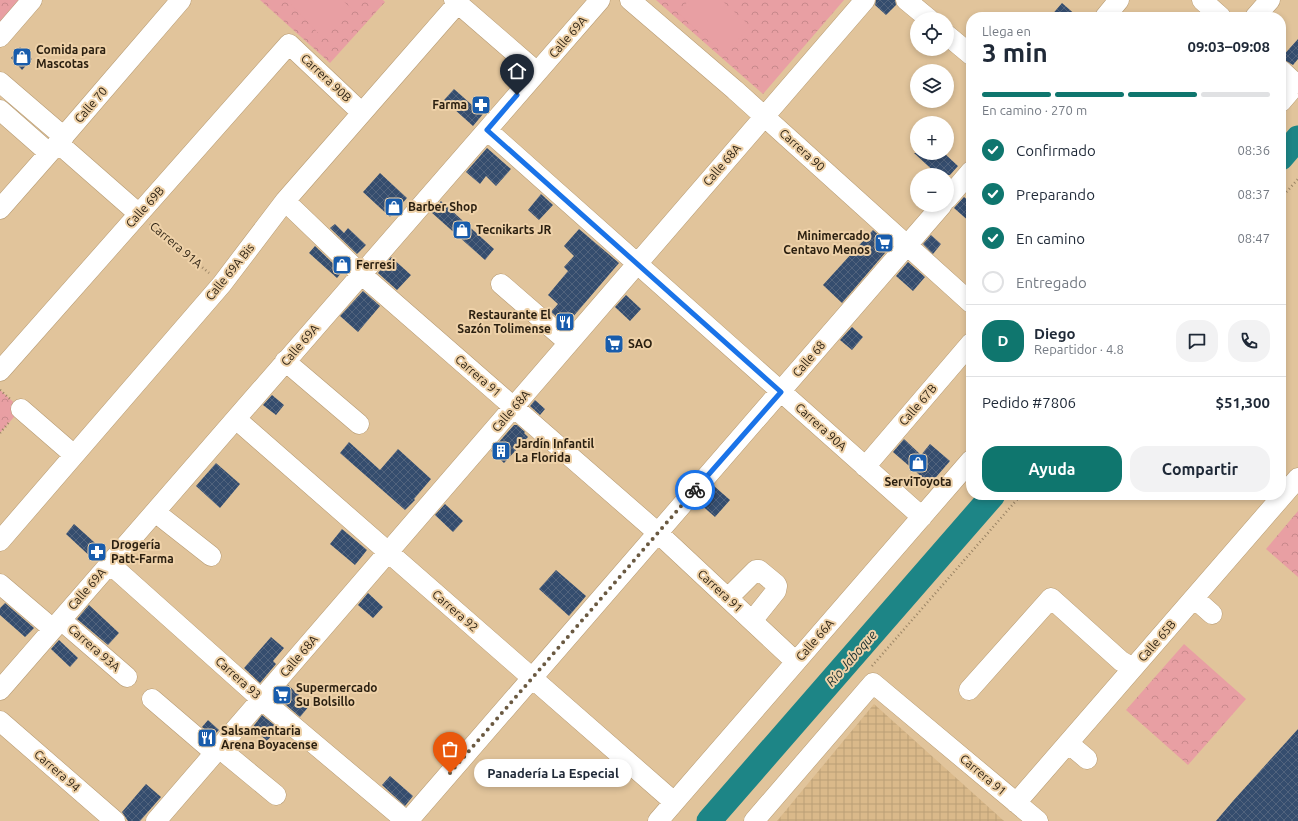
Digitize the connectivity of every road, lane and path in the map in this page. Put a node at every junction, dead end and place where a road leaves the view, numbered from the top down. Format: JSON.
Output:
{"nodes":[{"id":1,"x":32,"y":0,"type":"edge"},
{"id":2,"x":181,"y":0,"type":"edge"},
{"id":3,"x":600,"y":0,"type":"edge"},
{"id":4,"x":630,"y":0,"type":"edge"},
{"id":5,"x":865,"y":0,"type":"edge"},
{"id":6,"x":906,"y":0,"type":"edge"},
{"id":7,"x":1119,"y":0,"type":"edge"},
{"id":8,"x":1202,"y":0,"type":"edge"},
{"id":9,"x":1270,"y":0,"type":"edge"},
{"id":10,"x":456,"y":1,"type":"edge"},
{"id":11,"x":920,"y":12,"type":"edge"},
{"id":12,"x":1109,"y":12,"type":"edge"},
{"id":13,"x":1215,"y":12,"type":"edge"},
{"id":14,"x":1259,"y":12,"type":"edge"},
{"id":15,"x":0,"y":37,"type":"edge"},
{"id":16,"x":954,"y":41,"type":"edge"},
{"id":17,"x":289,"y":44,"type":"joint"},
{"id":18,"x":966,"y":51,"type":"edge"},
{"id":19,"x":537,"y":72,"type":"junction"},
{"id":20,"x":1286,"y":74,"type":"edge"},
{"id":21,"x":0,"y":82,"type":"edge"},
{"id":22,"x":1297,"y":83,"type":"edge"},
{"id":23,"x":1286,"y":96,"type":"edge"},
{"id":24,"x":0,"y":110,"type":"edge"},
{"id":25,"x":362,"y":113,"type":"junction"},
{"id":26,"x":765,"y":116,"type":"junction"},
{"id":27,"x":487,"y":130,"type":"junction"},
{"id":28,"x":57,"y":144,"type":"junction"},
{"id":29,"x":966,"y":177,"type":"edge"},
{"id":30,"x":1298,"y":179,"type":"edge"},
{"id":31,"x":954,"y":191,"type":"edge"},
{"id":32,"x":1286,"y":192,"type":"edge"},
{"id":33,"x":285,"y":201,"type":"junction"},
{"id":34,"x":0,"y":209,"type":"edge"},
{"id":35,"x":936,"y":212,"type":"edge"},
{"id":36,"x":139,"y":214,"type":"junction"},
{"id":37,"x":907,"y":245,"type":"junction"},
{"id":38,"x":637,"y":264,"type":"junction"},
{"id":39,"x":361,"y":274,"type":"junction"},
{"id":40,"x":222,"y":284,"type":"junction"},
{"id":41,"x":501,"y":284,"type":"dead end"},
{"id":42,"x":966,"y":298,"type":"edge"},
{"id":43,"x":569,"y":343,"type":"junction"},
{"id":44,"x":966,"y":350,"type":"edge"},
{"id":45,"x":285,"y":361,"type":"junction"},
{"id":46,"x":0,"y":371,"type":"edge"},
{"id":47,"x":781,"y":392,"type":"junction"},
{"id":48,"x":514,"y":407,"type":"junction"},
{"id":49,"x":21,"y":409,"type":"dead end"},
{"id":50,"x":236,"y":419,"type":"junction"},
{"id":51,"x":359,"y":424,"type":"dead end"},
{"id":52,"x":74,"y":456,"type":"junction"},
{"id":53,"x":966,"y":466,"type":"edge"},
{"id":54,"x":865,"y":467,"type":"junction"},
{"id":55,"x":1298,"y":478,"type":"edge"},
{"id":56,"x":1286,"y":491,"type":"edge"},
{"id":57,"x":1017,"y":500,"type":"edge"},
{"id":58,"x":1277,"y":500,"type":"edge"},
{"id":59,"x":155,"y":512,"type":"junction"},
{"id":60,"x":922,"y":517,"type":"junction"},
{"id":61,"x":658,"y":533,"type":"junction"},
{"id":62,"x":0,"y":541,"type":"edge"},
{"id":63,"x":388,"y":552,"type":"junction"},
{"id":64,"x":211,"y":556,"type":"dead end"},
{"id":65,"x":110,"y":564,"type":"junction"},
{"id":66,"x":0,"y":584,"type":"edge"},
{"id":67,"x":728,"y":598,"type":"junction"},
{"id":68,"x":1194,"y":598,"type":"junction"},
{"id":69,"x":1212,"y":614,"type":"dead end"},
{"id":70,"x":752,"y":621,"type":"junction"},
{"id":71,"x":57,"y":625,"type":"junction"},
{"id":72,"x":796,"y":662,"type":"junction"},
{"id":73,"x":1133,"y":668,"type":"junction"},
{"id":74,"x":871,"y":676,"type":"junction"},
{"id":75,"x":127,"y":677,"type":"dead end"},
{"id":76,"x":532,"y":678,"type":"junction"},
{"id":77,"x":0,"y":690,"type":"edge"},
{"id":78,"x":968,"y":690,"type":"dead end"},
{"id":79,"x":152,"y":699,"type":"dead end"},
{"id":80,"x":261,"y":699,"type":"junction"},
{"id":81,"x":0,"y":721,"type":"edge"},
{"id":82,"x":1068,"y":743,"type":"junction"},
{"id":83,"x":217,"y":750,"type":"junction"},
{"id":84,"x":1087,"y":759,"type":"dead end"},
{"id":85,"x":276,"y":795,"type":"dead end"},
{"id":86,"x":674,"y":802,"type":"junction"},
{"id":87,"x":1016,"y":803,"type":"junction"},
{"id":88,"x":115,"y":821,"type":"edge"},
{"id":89,"x":156,"y":821,"type":"edge"},
{"id":90,"x":407,"y":821,"type":"edge"},
{"id":91,"x":658,"y":821,"type":"edge"},
{"id":92,"x":754,"y":821,"type":"edge"},
{"id":93,"x":1038,"y":821,"type":"edge"}],
"edges":[{"from":1,"to":15,"type":"street"},
{"from":2,"to":28,"type":"street","name":"Calle 70"},
{"from":3,"to":19,"type":"street","name":"Calle 69A"},
{"from":4,"to":26,"type":"street","name":"Carrera 90"},
{"from":5,"to":26,"type":"street","name":"Calle 68A"},
{"from":6,"to":11,"type":"street"},
{"from":7,"to":12,"type":"street"},
{"from":8,"to":13,"type":"street"},
{"from":9,"to":14,"type":"street"},
{"from":10,"to":19,"type":"street"},
{"from":10,"to":25,"type":"street","name":"Calle 69A Bis"},
{"from":16,"to":18,"type":"street"},
{"from":17,"to":25,"type":"street","name":"Carrera 90B"},
{"from":17,"to":36,"type":"street","name":"Calle 69B"},
{"from":19,"to":27,"type":"street","name":"Calle 69A"},
{"from":20,"to":22,"type":"street"},
{"from":21,"to":28,"type":"street","name":"Carrera 91A"},
{"from":22,"to":23,"type":"street"},
{"from":24,"to":28,"type":"street","name":"Carrera 91A"},
{"from":25,"to":33,"type":"street","name":"Calle 69A Bis"},
{"from":26,"to":37,"type":"street","name":"Carrera 90"},
{"from":26,"to":38,"type":"street","name":"Calle 68A"},
{"from":27,"to":38,"type":"street","name":"Carrera 90A"},
{"from":27,"to":39,"type":"street","name":"Calle 69A"},
{"from":28,"to":34,"type":"street","name":"Calle 70"},
{"from":28,"to":36,"type":"street","name":"Carrera 91A"},
{"from":29,"to":31,"type":"street"},
{"from":30,"to":32,"type":"path"},
{"from":33,"to":39,"type":"street","name":"Carrera 91"},
{"from":33,"to":40,"type":"street","name":"Calle 69A Bis"},
{"from":35,"to":37,"type":"street","name":"Calle 68"},
{"from":36,"to":40,"type":"path","name":"Carrera 91A"},
{"from":36,"to":46,"type":"street","name":"Calle 69B"},
{"from":37,"to":42,"type":"street","name":"Carrera 90"},
{"from":37,"to":47,"type":"street","name":"Calle 68"},
{"from":38,"to":43,"type":"street","name":"Calle 68A"},
{"from":38,"to":47,"type":"street","name":"Carrera 90A"},
{"from":39,"to":45,"type":"street","name":"Calle 69A"},
{"from":39,"to":48,"type":"street","name":"Carrera 91"},
{"from":40,"to":52,"type":"street","name":"Calle 69A Bis"},
{"from":41,"to":43,"type":"street"},
{"from":43,"to":48,"type":"street","name":"Calle 68A"},
{"from":44,"to":54,"type":"street","name":"Calle 67B"},
{"from":45,"to":50,"type":"street","name":"Calle 69A"},
{"from":45,"to":51,"type":"street"},
{"from":47,"to":54,"type":"street","name":"Carrera 90A"},
{"from":47,"to":61,"type":"street","name":"Calle 68"},
{"from":48,"to":61,"type":"street","name":"Carrera 91"},
{"from":48,"to":63,"type":"street","name":"Calle 68A"},
{"from":49,"to":52,"type":"street"},
{"from":50,"to":59,"type":"street","name":"Calle 69A"},
{"from":50,"to":63,"type":"street","name":"Carrera 92"},
{"from":52,"to":62,"type":"street","name":"Calle 69A Bis"},
{"from":53,"to":60,"type":"street","name":"Calle 66A"},
{"from":54,"to":60,"type":"street","name":"Carrera 90A"},
{"from":55,"to":56,"type":"street","name":"Calle 65B"},
{"from":57,"to":74,"type":"path"},
{"from":58,"to":68,"type":"street","name":"Calle 65B"},
{"from":59,"to":64,"type":"street"},
{"from":59,"to":65,"type":"street","name":"Calle 69A"},
{"from":60,"to":72,"type":"street","name":"Calle 66A"},
{"from":61,"to":67,"type":"street","name":"Carrera 91"},
{"from":61,"to":76,"type":"street","name":"Calle 68"},
{"from":63,"to":76,"type":"street","name":"Carrera 92"},
{"from":63,"to":80,"type":"street","name":"Calle 68A"},
{"from":65,"to":71,"type":"street","name":"Calle 69A"},
{"from":65,"to":80,"type":"street","name":"Carrera 93"},
{"from":66,"to":71,"type":"street","name":"Carrera 93A"},
{"from":67,"to":70,"type":"street","name":"Carrera 91"},
{"from":67,"to":70,"type":"street"},
{"from":68,"to":69,"type":"street"},
{"from":68,"to":73,"type":"street","name":"Calle 65B"},
{"from":70,"to":72,"type":"street","name":"Carrera 91"},
{"from":71,"to":75,"type":"street","name":"Carrera 93A"},
{"from":71,"to":77,"type":"street","name":"Calle 69A"},
{"from":72,"to":86,"type":"street","name":"Calle 66A"},
{"from":73,"to":78,"type":"street"},
{"from":73,"to":82,"type":"street","name":"Calle 65B"},
{"from":74,"to":87,"type":"street","name":"Carrera 91"},
{"from":74,"to":92,"type":"street"},
{"from":76,"to":86,"type":"street","name":"Carrera 92"},
{"from":76,"to":90,"type":"street","name":"Calle 68"},
{"from":79,"to":83,"type":"street"},
{"from":80,"to":83,"type":"street","name":"Calle 68A"},
{"from":80,"to":90,"type":"street","name":"Carrera 93"},
{"from":81,"to":88,"type":"street","name":"Carrera 94"},
{"from":82,"to":84,"type":"street"},
{"from":82,"to":87,"type":"street","name":"Calle 65B"},
{"from":83,"to":85,"type":"street"},
{"from":83,"to":89,"type":"street","name":"Calle 68A"},
{"from":86,"to":91,"type":"street","name":"Calle 66A"},
{"from":87,"to":93,"type":"street","name":"Carrera 91"}]}
